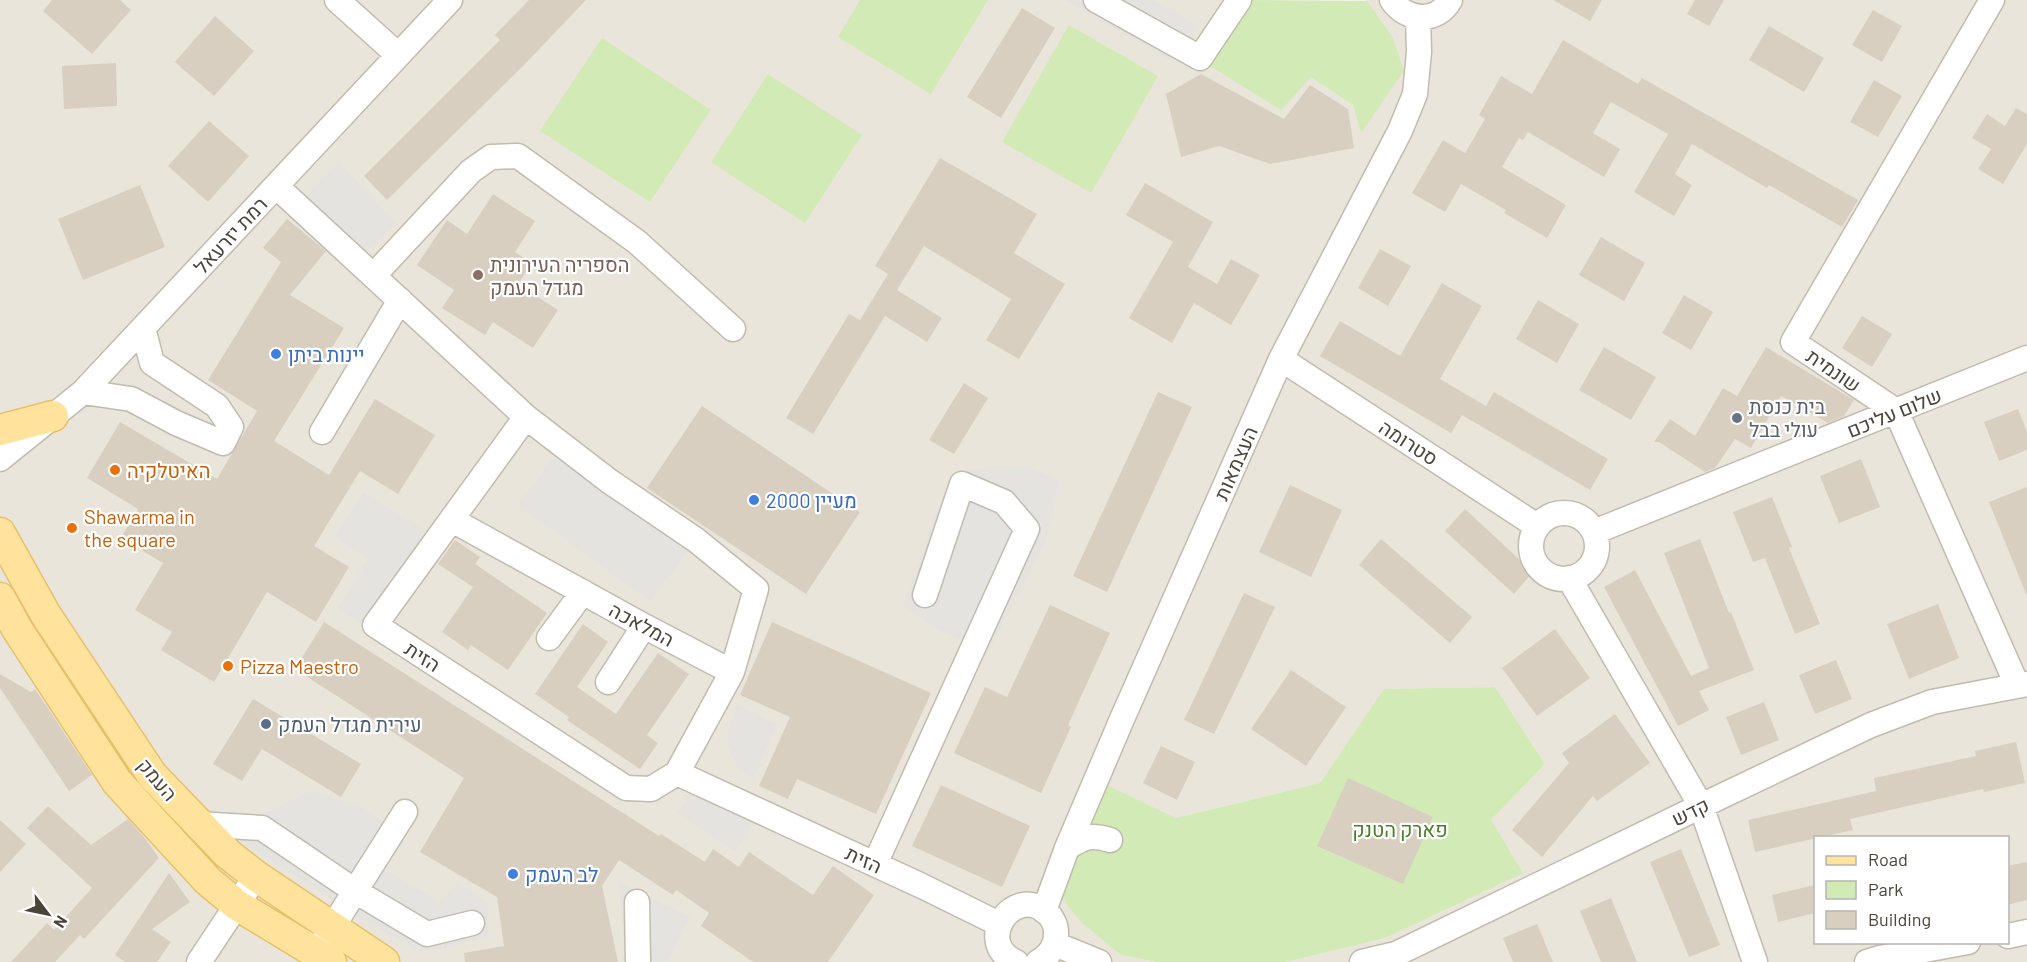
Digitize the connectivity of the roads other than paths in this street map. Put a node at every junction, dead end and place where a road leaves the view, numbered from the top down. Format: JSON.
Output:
{"nodes":[{"id":1,"x":337,"y":0,"type":"edge"},
{"id":2,"x":450,"y":0,"type":"edge"},
{"id":3,"x":1096,"y":0,"type":"edge"},
{"id":4,"x":1239,"y":0,"type":"edge"},
{"id":5,"x":1392,"y":0,"type":"edge"},
{"id":6,"x":1450,"y":0,"type":"edge"},
{"id":7,"x":1992,"y":0,"type":"edge"},
{"id":8,"x":1418,"y":17,"type":"junction"},
{"id":9,"x":398,"y":56,"type":"junction"},
{"id":10,"x":276,"y":186,"type":"junction"},
{"id":11,"x":374,"y":275,"type":"junction"},
{"id":12,"x":400,"y":300,"type":"junction"},
{"id":13,"x":143,"y":328,"type":"junction"},
{"id":14,"x":733,"y":329,"type":"dead end"},
{"id":15,"x":2027,"y":358,"type":"edge"},
{"id":16,"x":1281,"y":359,"type":"junction"},
{"id":17,"x":83,"y":392,"type":"junction"},
{"id":18,"x":1896,"y":411,"type":"junction"},
{"id":19,"x":53,"y":416,"type":"junction"},
{"id":20,"x":526,"y":417,"type":"junction"},
{"id":21,"x":0,"y":430,"type":"edge"},
{"id":22,"x":322,"y":432,"type":"dead end"},
{"id":23,"x":0,"y":459,"type":"edge"},
{"id":24,"x":452,"y":520,"type":"junction"},
{"id":25,"x":1537,"y":526,"type":"junction"},
{"id":26,"x":1594,"y":532,"type":"junction"},
{"id":27,"x":0,"y":533,"type":"edge"},
{"id":28,"x":1569,"y":579,"type":"junction"},
{"id":29,"x":583,"y":592,"type":"junction"},
{"id":30,"x":925,"y":595,"type":"dead end"},
{"id":31,"x":0,"y":598,"type":"edge"},
{"id":32,"x":644,"y":626,"type":"junction"},
{"id":33,"x":549,"y":638,"type":"dead end"},
{"id":34,"x":732,"y":672,"type":"junction"},
{"id":35,"x":608,"y":682,"type":"dead end"},
{"id":36,"x":2022,"y":685,"type":"edge"},
{"id":37,"x":677,"y":773,"type":"junction"},
{"id":38,"x":1701,"y":806,"type":"junction"},
{"id":39,"x":405,"y":812,"type":"dead end"},
{"id":40,"x":197,"y":824,"type":"junction"},
{"id":41,"x":1110,"y":840,"type":"dead end"},
{"id":42,"x":1067,"y":848,"type":"junction"},
{"id":43,"x":874,"y":864,"type":"junction"},
{"id":44,"x":256,"y":876,"type":"junction"},
{"id":45,"x":355,"y":891,"type":"junction"},
{"id":46,"x":637,"y":902,"type":"dead end"},
{"id":47,"x":237,"y":905,"type":"junction"},
{"id":48,"x":1044,"y":911,"type":"junction"},
{"id":49,"x":472,"y":923,"type":"dead end"},
{"id":50,"x":999,"y":924,"type":"junction"},
{"id":51,"x":332,"y":927,"type":"junction"},
{"id":52,"x":2027,"y":932,"type":"edge"},
{"id":53,"x":2009,"y":936,"type":"edge"},
{"id":54,"x":1055,"y":944,"type":"junction"},
{"id":55,"x":1958,"y":944,"type":"edge"},
{"id":56,"x":323,"y":957,"type":"edge"},
{"id":57,"x":1005,"y":959,"type":"edge"},
{"id":58,"x":1877,"y":961,"type":"edge"},
{"id":59,"x":200,"y":962,"type":"edge"},
{"id":60,"x":384,"y":962,"type":"edge"},
{"id":61,"x":638,"y":962,"type":"edge"},
{"id":62,"x":1038,"y":962,"type":"edge"},
{"id":63,"x":1099,"y":962,"type":"edge"},
{"id":64,"x":1362,"y":962,"type":"edge"},
{"id":65,"x":1755,"y":962,"type":"edge"}],
"edges":[{"from":1,"to":9,"type":"street"},
{"from":2,"to":9,"type":"street","name":"רמת יזרעאל"},
{"from":3,"to":4,"type":"street"},
{"from":5,"to":8,"type":"street"},
{"from":6,"to":8,"type":"street"},
{"from":7,"to":18,"type":"street","name":"שונמית"},
{"from":8,"to":16,"type":"street","name":"העצמאות"},
{"from":9,"to":10,"type":"street","name":"רמת יזרעאל"},
{"from":10,"to":11,"type":"street"},
{"from":10,"to":13,"type":"street","name":"רמת יזרעאל"},
{"from":11,"to":12,"type":"street"},
{"from":11,"to":14,"type":"street"},
{"from":12,"to":20,"type":"street"},
{"from":12,"to":22,"type":"street"},
{"from":13,"to":17,"type":"street","name":"רמת יזרעאל"},
{"from":13,"to":17,"type":"street"},
{"from":15,"to":18,"type":"street","name":"שלום עליכם"},
{"from":16,"to":25,"type":"street","name":"סטרומה"},
{"from":16,"to":42,"type":"street","name":"העצמאות"},
{"from":17,"to":19,"type":"street","name":"רמת יזרעאל"},
{"from":18,"to":26,"type":"street","name":"שלום עליכם"},
{"from":18,"to":36,"type":"street"},
{"from":19,"to":21,"type":"main road"},
{"from":19,"to":23,"type":"street","name":"רמת יזרעאל"},
{"from":20,"to":24,"type":"street","name":"הזית"},
{"from":20,"to":34,"type":"street"},
{"from":24,"to":29,"type":"street","name":"המלאכה"},
{"from":24,"to":37,"type":"street","name":"הזית"},
{"from":25,"to":26,"type":"street"},
{"from":25,"to":28,"type":"street"},
{"from":26,"to":28,"type":"street"},
{"from":27,"to":40,"type":"main road","name":"העמק"},
{"from":28,"to":38,"type":"street"},
{"from":29,"to":32,"type":"street","name":"המלאכה"},
{"from":29,"to":33,"type":"street"},
{"from":30,"to":43,"type":"street"},
{"from":31,"to":47,"type":"main road","name":"העמק"},
{"from":32,"to":34,"type":"street","name":"המלאכה"},
{"from":32,"to":35,"type":"street"},
{"from":34,"to":37,"type":"street"},
{"from":36,"to":38,"type":"street","name":"קדש"},
{"from":37,"to":43,"type":"street","name":"הזית"},
{"from":38,"to":64,"type":"street","name":"קדש"},
{"from":38,"to":65,"type":"street"},
{"from":39,"to":45,"type":"street"},
{"from":40,"to":44,"type":"main road","name":"העמק"},
{"from":40,"to":45,"type":"street"},
{"from":41,"to":42,"type":"street"},
{"from":42,"to":48,"type":"street","name":"העצמאות"},
{"from":43,"to":50,"type":"street","name":"הזית"},
{"from":44,"to":47,"type":"street"},
{"from":44,"to":51,"type":"main road","name":"העמק"},
{"from":45,"to":49,"type":"street"},
{"from":45,"to":51,"type":"street"},
{"from":46,"to":61,"type":"street"},
{"from":47,"to":56,"type":"main road","name":"העמק"},
{"from":47,"to":59,"type":"street"},
{"from":48,"to":50,"type":"street"},
{"from":48,"to":54,"type":"street"},
{"from":50,"to":57,"type":"street"},
{"from":51,"to":56,"type":"street"},
{"from":51,"to":60,"type":"main road","name":"העמק"},
{"from":52,"to":53,"type":"street"},
{"from":54,"to":62,"type":"street"},
{"from":54,"to":63,"type":"street"},
{"from":55,"to":58,"type":"street"}]}
